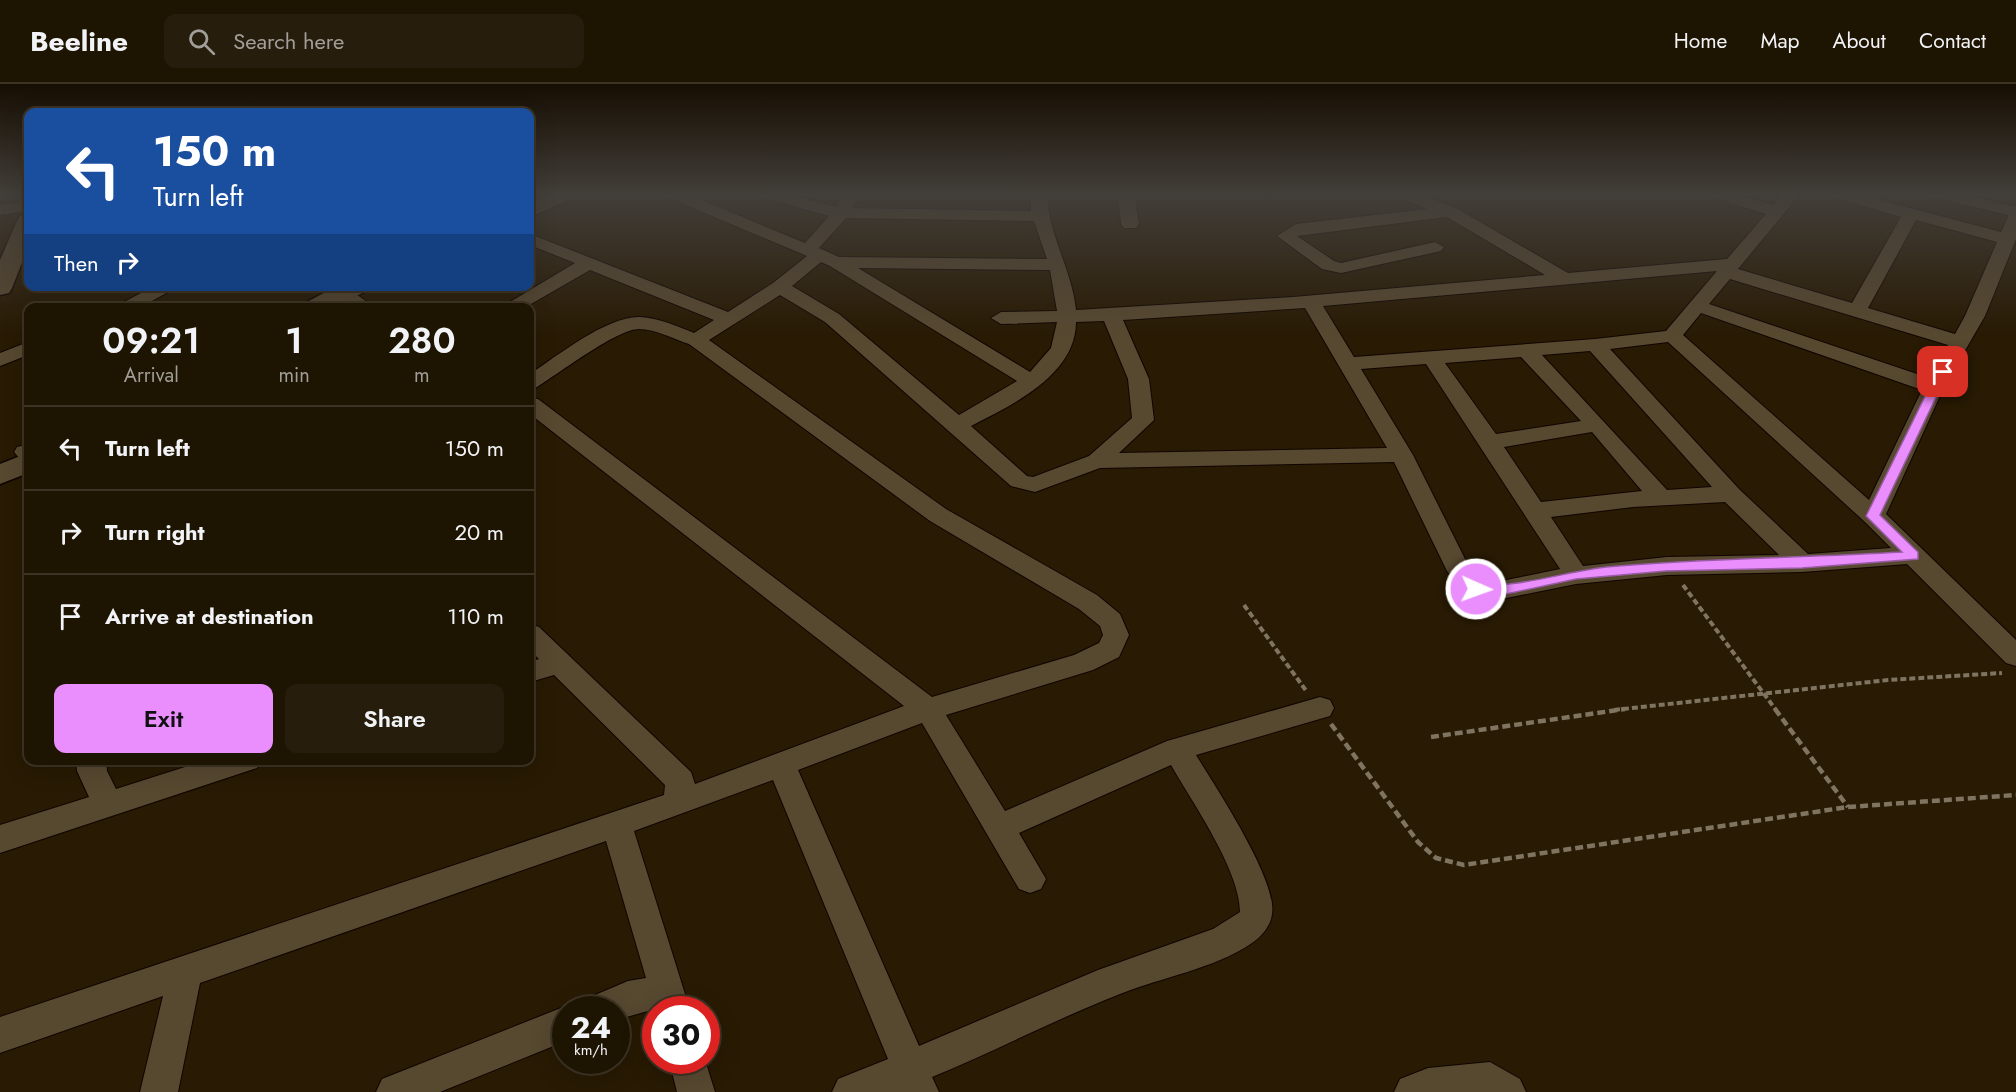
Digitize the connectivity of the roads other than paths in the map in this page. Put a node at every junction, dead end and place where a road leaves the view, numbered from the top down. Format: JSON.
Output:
{"nodes":[{"id":1,"x":19,"y":241,"type":"edge"},
{"id":2,"x":538,"y":241,"type":"edge"},
{"id":3,"x":785,"y":241,"type":"edge"},
{"id":4,"x":828,"y":241,"type":"edge"},
{"id":5,"x":1050,"y":241,"type":"edge"},
{"id":6,"x":1293,"y":241,"type":"edge"},
{"id":7,"x":1500,"y":241,"type":"edge"},
{"id":8,"x":1754,"y":241,"type":"edge"},
{"id":9,"x":1896,"y":241,"type":"edge"},
{"id":10,"x":2006,"y":241,"type":"edge"},
{"id":11,"x":1435,"y":247,"type":"dead end"},
{"id":12,"x":821,"y":256,"type":"junction"},
{"id":13,"x":590,"y":261,"type":"junction"},
{"id":14,"x":1057,"y":265,"type":"junction"},
{"id":15,"x":1731,"y":268,"type":"junction"},
{"id":16,"x":1567,"y":280,"type":"junction"},
{"id":17,"x":1,"y":283,"type":"edge"},
{"id":18,"x":780,"y":287,"type":"junction"},
{"id":19,"x":155,"y":291,"type":"edge"},
{"id":20,"x":364,"y":291,"type":"edge"},
{"id":21,"x":671,"y":295,"type":"junction"},
{"id":22,"x":347,"y":297,"type":"edge"},
{"id":23,"x":132,"y":299,"type":"edge"},
{"id":24,"x":1311,"y":302,"type":"junction"},
{"id":25,"x":329,"y":303,"type":"edge"},
{"id":26,"x":517,"y":303,"type":"edge"},
{"id":27,"x":1698,"y":306,"type":"junction"},
{"id":28,"x":1857,"y":311,"type":"junction"},
{"id":29,"x":1066,"y":315,"type":"junction"},
{"id":30,"x":1111,"y":315,"type":"junction"},
{"id":31,"x":1000,"y":318,"type":"dead end"},
{"id":32,"x":729,"y":319,"type":"junction"},
{"id":33,"x":636,"y":323,"type":"junction"},
{"id":34,"x":1672,"y":336,"type":"junction"},
{"id":35,"x":696,"y":340,"type":"junction"},
{"id":36,"x":1960,"y":342,"type":"junction"},
{"id":37,"x":1595,"y":345,"type":"junction"},
{"id":38,"x":24,"y":350,"type":"edge"},
{"id":39,"x":1525,"y":350,"type":"junction"},
{"id":40,"x":1431,"y":357,"type":"junction"},
{"id":41,"x":0,"y":360,"type":"edge"},
{"id":42,"x":1349,"y":364,"type":"junction"},
{"id":43,"x":534,"y":381,"type":"edge"},
{"id":44,"x":1030,"y":381,"type":"junction"},
{"id":45,"x":1934,"y":387,"type":"junction"},
{"id":46,"x":534,"y":407,"type":"edge"},
{"id":47,"x":957,"y":425,"type":"junction"},
{"id":48,"x":1597,"y":425,"type":"junction"},
{"id":49,"x":1490,"y":442,"type":"junction"},
{"id":50,"x":1402,"y":455,"type":"junction"},
{"id":51,"x":22,"y":456,"type":"edge"},
{"id":52,"x":1097,"y":461,"type":"junction"},
{"id":53,"x":0,"y":475,"type":"edge"},
{"id":54,"x":1731,"y":494,"type":"junction"},
{"id":55,"x":1660,"y":497,"type":"junction"},
{"id":56,"x":1535,"y":511,"type":"junction"},
{"id":57,"x":1873,"y":516,"type":"junction"},
{"id":58,"x":1914,"y":555,"type":"junction"},
{"id":59,"x":1802,"y":563,"type":"junction"},
{"id":60,"x":1576,"y":575,"type":"junction"},
{"id":61,"x":534,"y":644,"type":"edge"},
{"id":62,"x":2010,"y":664,"type":"edge"},
{"id":63,"x":544,"y":668,"type":"edge"},
{"id":64,"x":1320,"y":708,"type":"road end"},
{"id":65,"x":928,"y":710,"type":"junction"},
{"id":66,"x":1177,"y":749,"type":"junction"},
{"id":67,"x":91,"y":765,"type":"edge"},
{"id":68,"x":231,"y":765,"type":"edge"},
{"id":69,"x":781,"y":765,"type":"junction"},
{"id":70,"x":679,"y":803,"type":"junction"},
{"id":71,"x":108,"y":804,"type":"junction"},
{"id":72,"x":617,"y":825,"type":"junction"},
{"id":73,"x":998,"y":828,"type":"junction"},
{"id":74,"x":0,"y":840,"type":"edge"},
{"id":75,"x":1030,"y":879,"type":"dead end"},
{"id":76,"x":185,"y":973,"type":"junction"},
{"id":77,"x":669,"y":996,"type":"edge"},
{"id":78,"x":552,"y":1029,"type":"edge"},
{"id":79,"x":0,"y":1035,"type":"edge"},
{"id":80,"x":691,"y":1074,"type":"edge"},
{"id":81,"x":916,"y":1081,"type":"edge"},
{"id":82,"x":159,"y":1092,"type":"edge"},
{"id":83,"x":395,"y":1092,"type":"edge"},
{"id":84,"x":696,"y":1092,"type":"edge"},
{"id":85,"x":851,"y":1092,"type":"edge"},
{"id":86,"x":1413,"y":1092,"type":"edge"},
{"id":87,"x":1507,"y":1092,"type":"edge"}],
"edges":[{"from":1,"to":17,"type":"street"},
{"from":2,"to":13,"type":"street"},
{"from":3,"to":12,"type":"street"},
{"from":4,"to":12,"type":"street"},
{"from":5,"to":14,"type":"street"},
{"from":6,"to":11,"type":"street"},
{"from":7,"to":16,"type":"street"},
{"from":8,"to":15,"type":"street"},
{"from":9,"to":28,"type":"street"},
{"from":10,"to":36,"type":"street"},
{"from":12,"to":14,"type":"street"},
{"from":12,"to":18,"type":"street"},
{"from":12,"to":44,"type":"street"},
{"from":13,"to":21,"type":"street"},
{"from":13,"to":26,"type":"street"},
{"from":14,"to":29,"type":"street"},
{"from":15,"to":16,"type":"street"},
{"from":15,"to":27,"type":"street"},
{"from":15,"to":28,"type":"street"},
{"from":16,"to":24,"type":"street"},
{"from":18,"to":32,"type":"street"},
{"from":18,"to":47,"type":"street"},
{"from":19,"to":23,"type":"street"},
{"from":20,"to":22,"type":"street"},
{"from":21,"to":32,"type":"street"},
{"from":21,"to":33,"type":"street"},
{"from":22,"to":25,"type":"street"},
{"from":24,"to":30,"type":"street"},
{"from":24,"to":42,"type":"street"},
{"from":27,"to":34,"type":"street"},
{"from":27,"to":45,"type":"street"},
{"from":28,"to":36,"type":"street"},
{"from":29,"to":30,"type":"street"},
{"from":29,"to":31,"type":"street"},
{"from":29,"to":44,"type":"street"},
{"from":30,"to":52,"type":"street"},
{"from":32,"to":35,"type":"street"},
{"from":33,"to":35,"type":"street"},
{"from":33,"to":43,"type":"street"},
{"from":34,"to":37,"type":"street"},
{"from":34,"to":57,"type":"street"},
{"from":35,"to":65,"type":"street"},
{"from":36,"to":45,"type":"street"},
{"from":37,"to":39,"type":"street"},
{"from":37,"to":54,"type":"street"},
{"from":38,"to":41,"type":"street"},
{"from":39,"to":40,"type":"street"},
{"from":39,"to":48,"type":"street"},
{"from":40,"to":42,"type":"street"},
{"from":40,"to":49,"type":"street"},
{"from":42,"to":50,"type":"street"},
{"from":44,"to":47,"type":"street"},
{"from":45,"to":57,"type":"street"},
{"from":46,"to":65,"type":"street"},
{"from":47,"to":52,"type":"street"},
{"from":48,"to":49,"type":"street"},
{"from":48,"to":55,"type":"street"},
{"from":49,"to":56,"type":"street"},
{"from":50,"to":52,"type":"street"},
{"from":50,"to":60,"type":"street"},
{"from":51,"to":53,"type":"street"},
{"from":54,"to":55,"type":"street"},
{"from":54,"to":59,"type":"street"},
{"from":55,"to":56,"type":"street"},
{"from":56,"to":60,"type":"street"},
{"from":57,"to":58,"type":"street"},
{"from":58,"to":59,"type":"street"},
{"from":58,"to":62,"type":"street"},
{"from":59,"to":60,"type":"street"},
{"from":61,"to":63,"type":"street"},
{"from":63,"to":70,"type":"street"},
{"from":64,"to":66,"type":"street"},
{"from":65,"to":69,"type":"street"},
{"from":65,"to":73,"type":"street"},
{"from":66,"to":73,"type":"street"},
{"from":66,"to":81,"type":"street"},
{"from":67,"to":71,"type":"street"},
{"from":68,"to":71,"type":"street"},
{"from":69,"to":70,"type":"street"},
{"from":69,"to":81,"type":"street"},
{"from":70,"to":72,"type":"street"},
{"from":71,"to":74,"type":"street"},
{"from":72,"to":76,"type":"street"},
{"from":72,"to":77,"type":"street"},
{"from":73,"to":75,"type":"street"},
{"from":76,"to":79,"type":"street"},
{"from":76,"to":82,"type":"street"},
{"from":78,"to":83,"type":"street"},
{"from":80,"to":84,"type":"street"},
{"from":81,"to":85,"type":"street"},
{"from":86,"to":87,"type":"street"}]}
